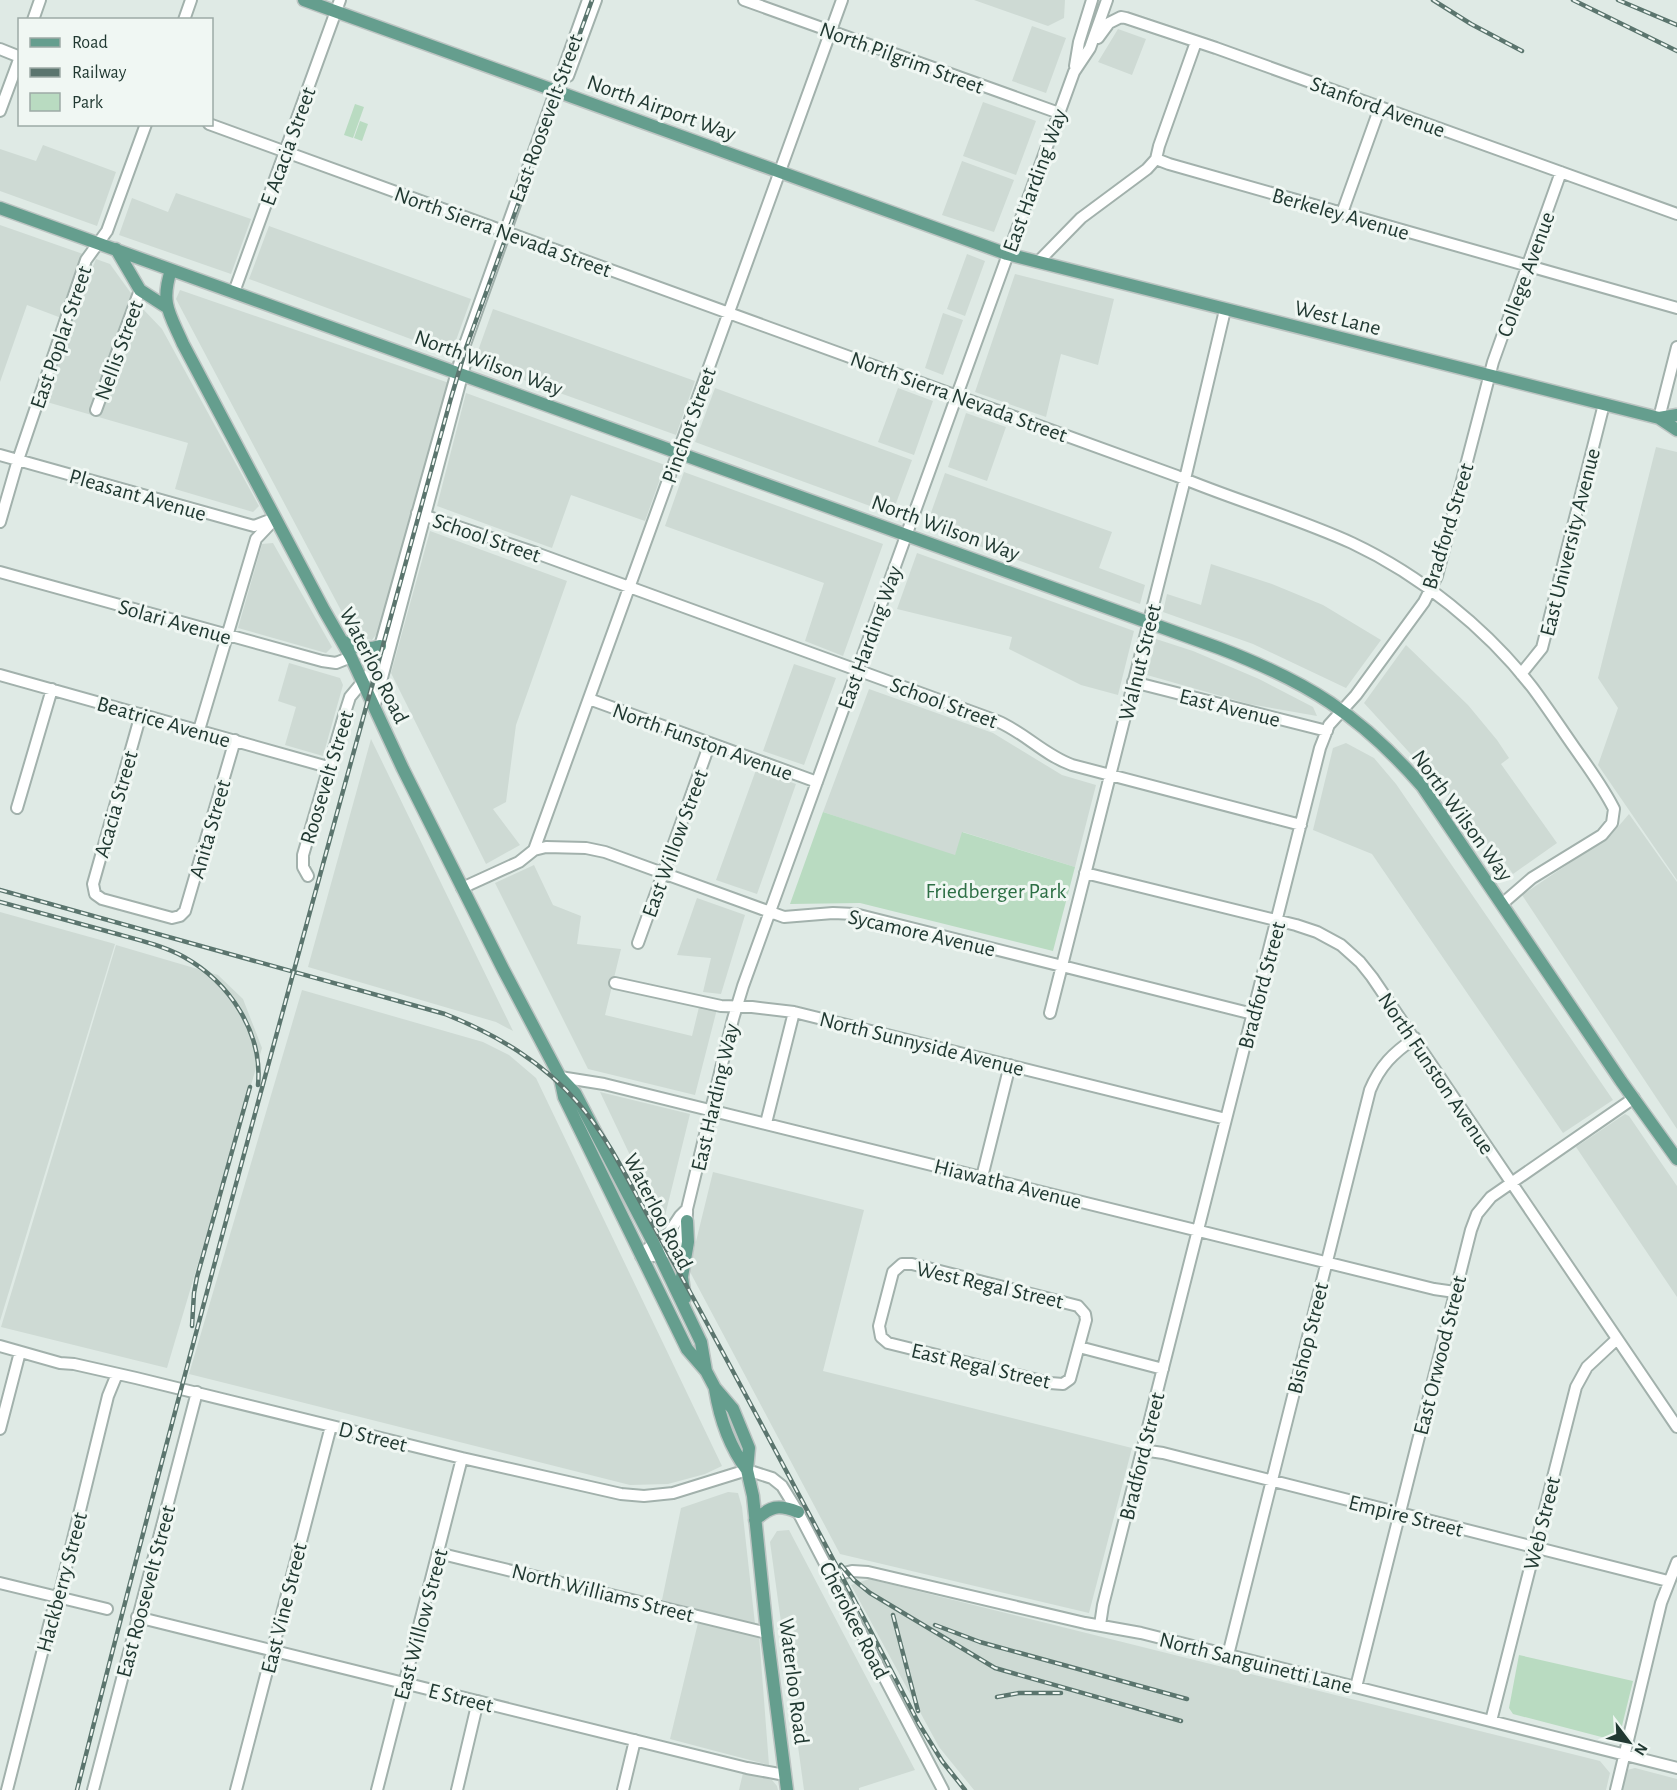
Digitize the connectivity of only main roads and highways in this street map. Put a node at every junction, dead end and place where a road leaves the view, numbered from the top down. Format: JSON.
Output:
{"nodes":[{"id":1,"x":304,"y":0,"type":"edge"},
{"id":2,"x":338,"y":6,"type":"edge"},
{"id":3,"x":0,"y":208,"type":"edge"},
{"id":4,"x":116,"y":249,"type":"junction"},
{"id":5,"x":1007,"y":254,"type":"joint"},
{"id":6,"x":171,"y":270,"type":"junction"},
{"id":7,"x":168,"y":308,"type":"junction"},
{"id":8,"x":1677,"y":415,"type":"edge"},
{"id":9,"x":1659,"y":418,"type":"junction"},
{"id":10,"x":1677,"y":430,"type":"edge"},
{"id":11,"x":342,"y":641,"type":"junction"},
{"id":12,"x":380,"y":646,"type":"road end"},
{"id":13,"x":560,"y":1077,"type":"junction"},
{"id":14,"x":1677,"y":1159,"type":"edge"},
{"id":15,"x":687,"y":1215,"type":"road end"},
{"id":16,"x":687,"y":1311,"type":"junction"},
{"id":17,"x":706,"y":1371,"type":"junction"},
{"id":18,"x":798,"y":1512,"type":"road end"},
{"id":19,"x":755,"y":1520,"type":"junction"},
{"id":20,"x":787,"y":1790,"type":"edge"}],
"edges":[{"from":1,"to":2,"type":"main road","name":"North Airport Way"},
{"from":2,"to":5,"type":"main road","name":"North Airport Way"},
{"from":3,"to":4,"type":"main road","name":"North Wilson Way"},
{"from":4,"to":6,"type":"main road","name":"North Wilson Way"},
{"from":4,"to":7,"type":"main road"},
{"from":5,"to":9,"type":"main road","name":"West Lane"},
{"from":6,"to":7,"type":"main road","name":"Waterloo Road"},
{"from":6,"to":14,"type":"main road","name":"North Wilson Way"},
{"from":7,"to":11,"type":"main road","name":"Waterloo Road"},
{"from":8,"to":9,"type":"main road","name":"West Lane"},
{"from":9,"to":10,"type":"main road","name":"West Lane"},
{"from":11,"to":12,"type":"main road"},
{"from":11,"to":13,"type":"main road","name":"Waterloo Road"},
{"from":13,"to":16,"type":"main road","name":"Waterloo Road"},
{"from":13,"to":17,"type":"main road","name":"Waterloo Road"},
{"from":15,"to":16,"type":"main road"},
{"from":16,"to":17,"type":"main road","name":"Waterloo Road"},
{"from":17,"to":19,"type":"main road","name":"Waterloo Road"},
{"from":18,"to":19,"type":"main road"},
{"from":19,"to":20,"type":"main road","name":"Waterloo Road"}]}
